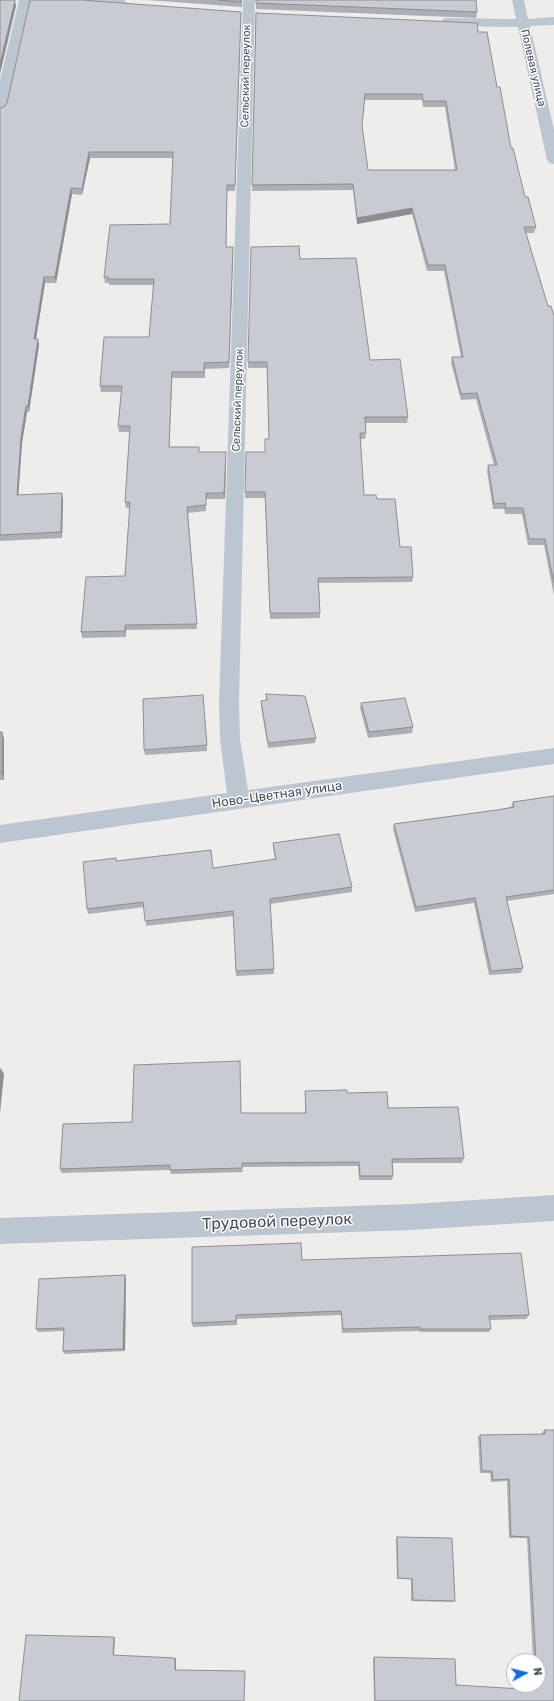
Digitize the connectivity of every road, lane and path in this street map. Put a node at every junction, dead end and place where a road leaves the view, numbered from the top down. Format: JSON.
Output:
{"nodes":[{"id":1,"x":25,"y":0,"type":"edge"},
{"id":2,"x":81,"y":0,"type":"edge"},
{"id":3,"x":518,"y":0,"type":"edge"},
{"id":4,"x":137,"y":4,"type":"edge"},
{"id":5,"x":250,"y":10,"type":"edge"},
{"id":6,"x":554,"y":21,"type":"edge"},
{"id":7,"x":437,"y":22,"type":"edge"},
{"id":8,"x":523,"y":23,"type":"junction"},
{"id":9,"x":0,"y":108,"type":"edge"},
{"id":10,"x":551,"y":137,"type":"edge"},
{"id":11,"x":554,"y":160,"type":"edge"},
{"id":12,"x":554,"y":756,"type":"edge"},
{"id":13,"x":239,"y":800,"type":"junction"},
{"id":14,"x":0,"y":834,"type":"edge"},
{"id":15,"x":554,"y":1208,"type":"edge"},
{"id":16,"x":0,"y":1231,"type":"edge"}],
"edges":[{"from":1,"to":9,"type":"street"},
{"from":2,"to":4,"type":"street"},
{"from":3,"to":8,"type":"street","name":"Полевая улица"},
{"from":5,"to":13,"type":"street","name":"Сельский переулок"},
{"from":6,"to":8,"type":"street"},
{"from":7,"to":8,"type":"street"},
{"from":8,"to":10,"type":"street","name":"Полевая улица"},
{"from":10,"to":11,"type":"street","name":"Полевая улица"},
{"from":12,"to":13,"type":"street","name":"Ново-Цветная улица"},
{"from":13,"to":14,"type":"street","name":"Ново-Цветная улица"},
{"from":15,"to":16,"type":"street","name":"Трудовой переулок"}]}
